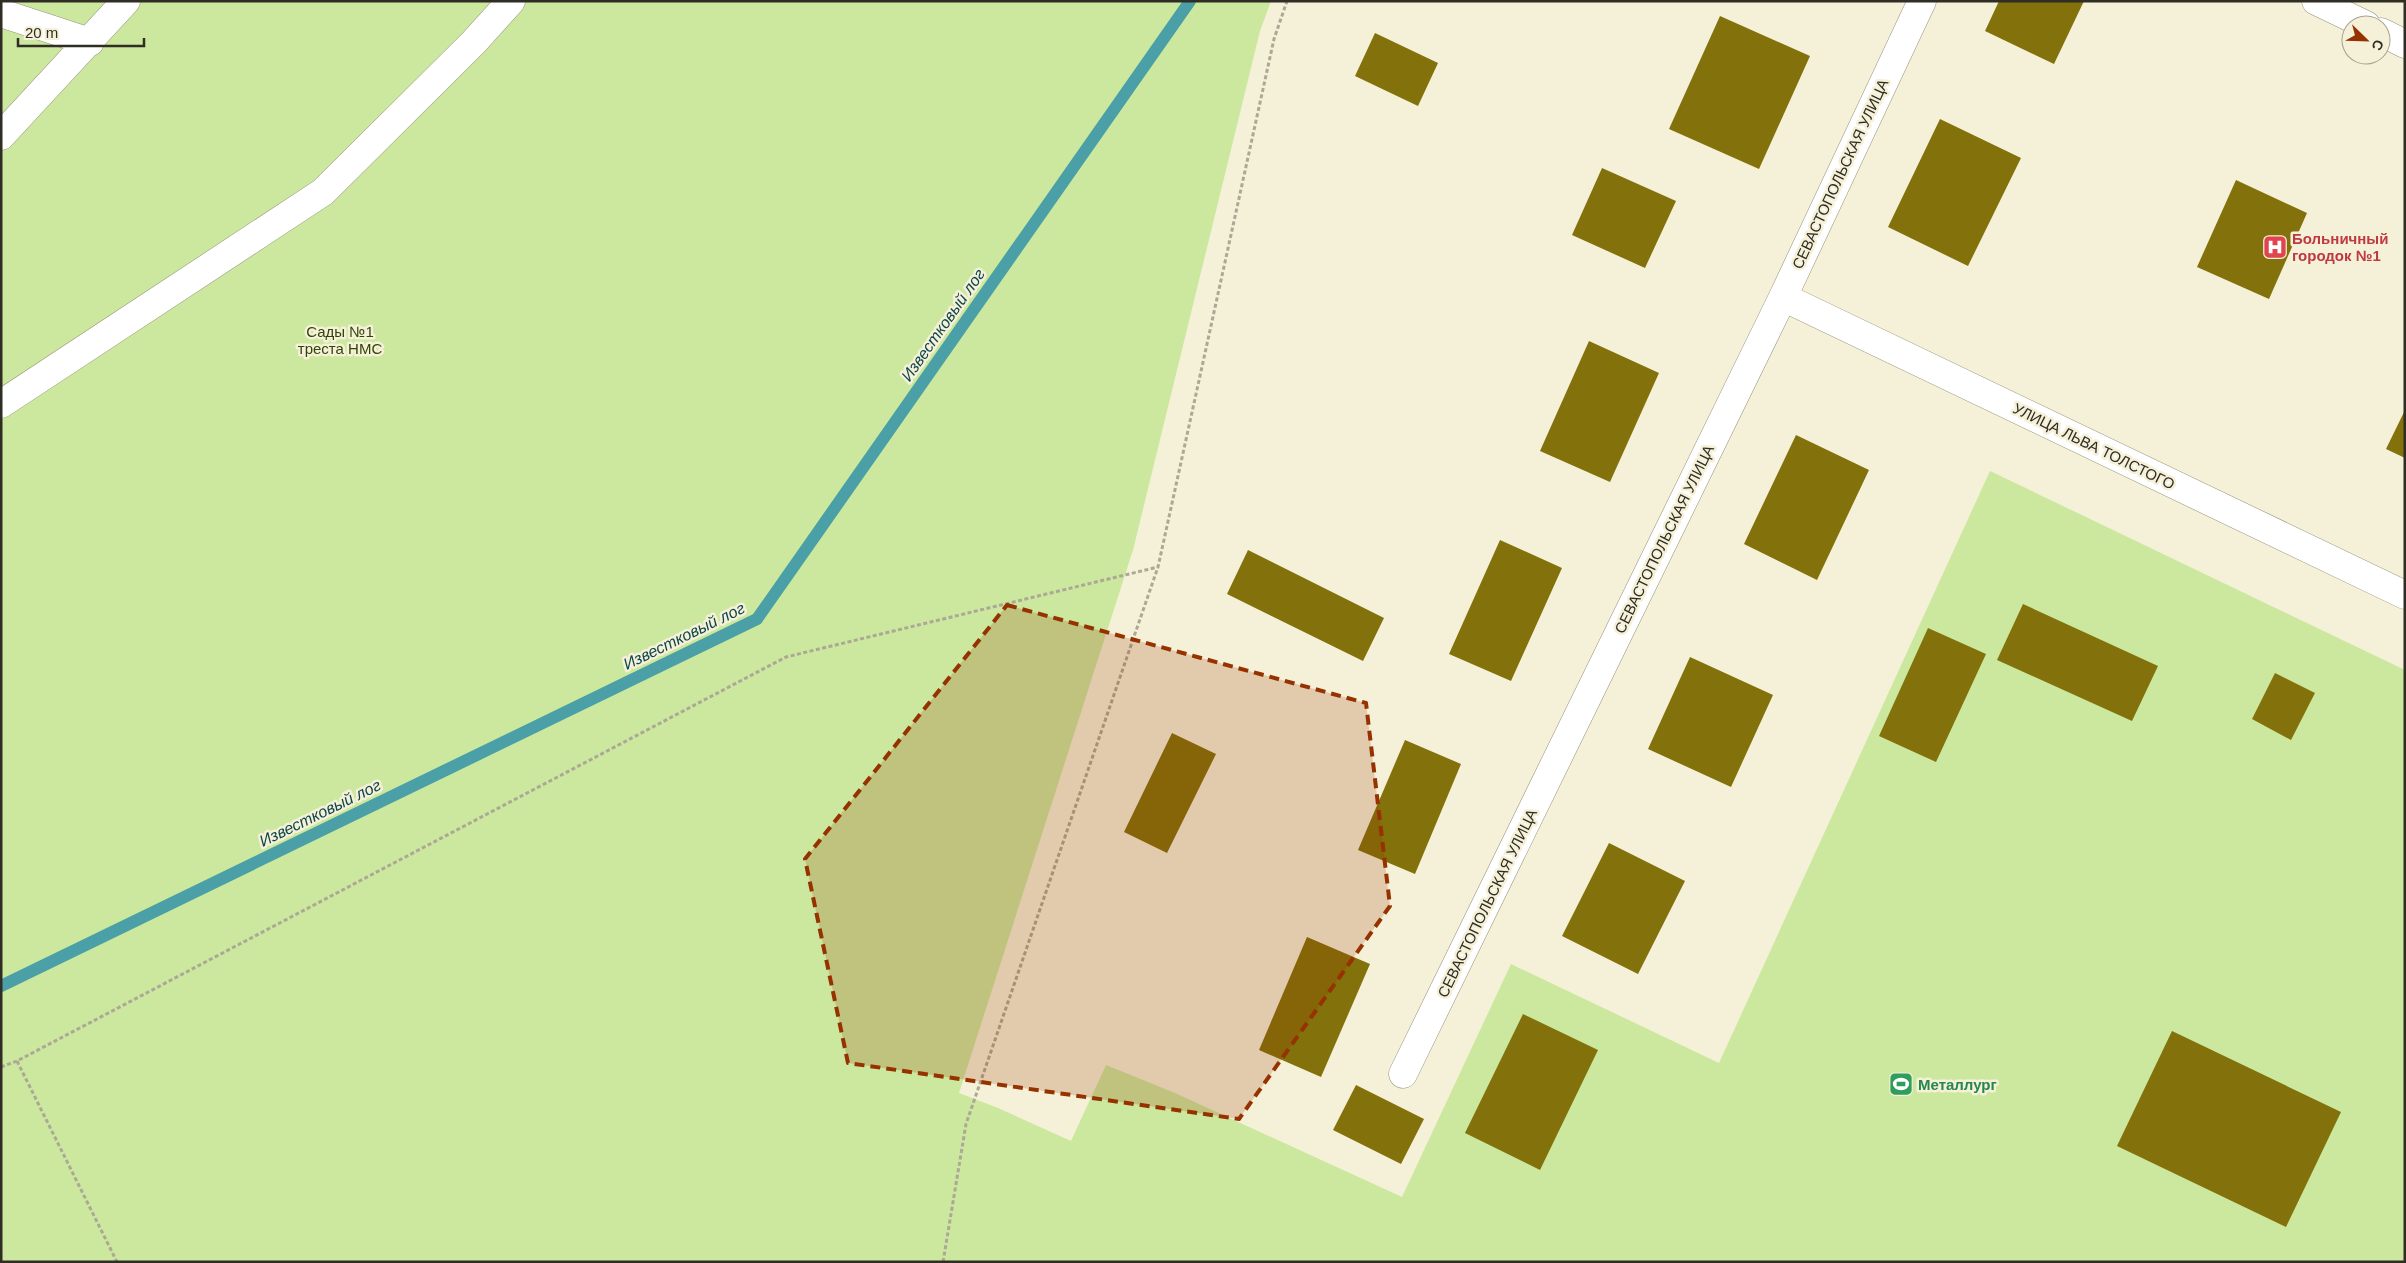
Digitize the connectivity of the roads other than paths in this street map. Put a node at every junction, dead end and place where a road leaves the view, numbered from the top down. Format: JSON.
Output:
{"nodes":[{"id":1,"x":126,"y":1,"type":"edge"},
{"id":2,"x":511,"y":1,"type":"edge"},
{"id":3,"x":1922,"y":1,"type":"edge"},
{"id":4,"x":2316,"y":1,"type":"edge"},
{"id":5,"x":1,"y":13,"type":"edge"},
{"id":6,"x":2345,"y":15,"type":"edge"},
{"id":7,"x":2391,"y":37,"type":"edge"},
{"id":8,"x":90,"y":42,"type":"junction"},
{"id":9,"x":2405,"y":44,"type":"edge"},
{"id":10,"x":1,"y":136,"type":"edge"},
{"id":11,"x":1782,"y":297,"type":"junction"},
{"id":12,"x":1,"y":404,"type":"edge"},
{"id":13,"x":2405,"y":595,"type":"edge"},
{"id":14,"x":1403,"y":1074,"type":"dead end"}],
"edges":[{"from":1,"to":8,"type":"street"},
{"from":2,"to":12,"type":"street"},
{"from":3,"to":11,"type":"street","name":"СЕВАСТОПОЛЬСКАЯ УЛИЦА"},
{"from":4,"to":6,"type":"street"},
{"from":5,"to":8,"type":"street"},
{"from":7,"to":9,"type":"street"},
{"from":8,"to":10,"type":"street"},
{"from":11,"to":13,"type":"street","name":"УЛИЦА ЛЬВА ТОЛСТОГО"},
{"from":11,"to":14,"type":"street","name":"СЕВАСТОПОЛЬСКАЯ УЛИЦА"}]}
